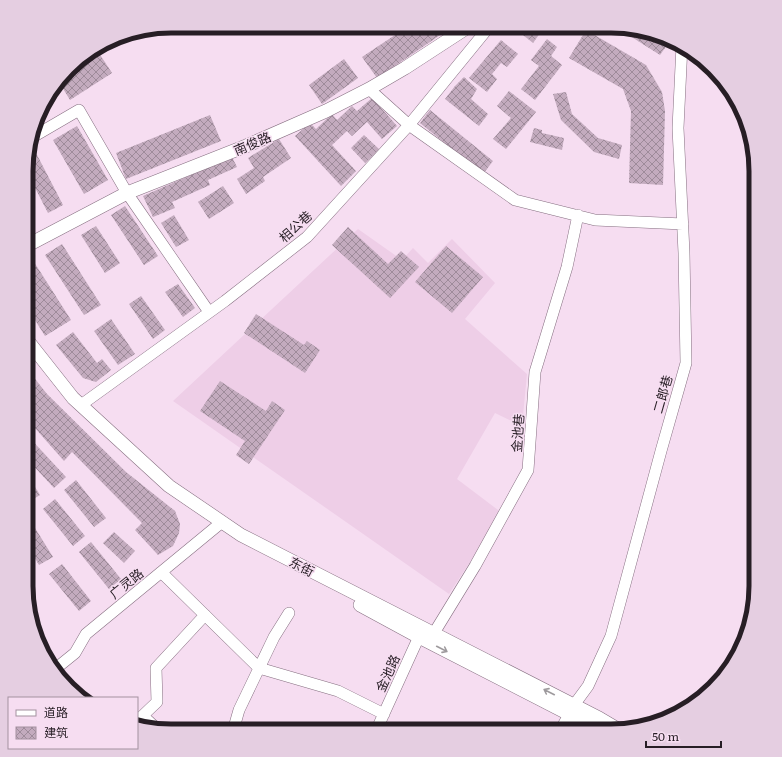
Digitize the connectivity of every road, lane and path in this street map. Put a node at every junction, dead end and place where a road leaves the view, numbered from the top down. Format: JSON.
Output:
{"nodes":[{"id":1,"x":459,"y":33,"type":"edge"},
{"id":2,"x":484,"y":33,"type":"edge"},
{"id":3,"x":682,"y":53,"type":"edge"},
{"id":4,"x":369,"y":89,"type":"junction"},
{"id":5,"x":409,"y":125,"type":"junction"},
{"id":6,"x":38,"y":134,"type":"edge"},
{"id":7,"x":127,"y":193,"type":"junction"},
{"id":8,"x":578,"y":215,"type":"junction"},
{"id":9,"x":682,"y":224,"type":"junction"},
{"id":10,"x":33,"y":242,"type":"edge"},
{"id":11,"x":209,"y":312,"type":"junction"},
{"id":12,"x":33,"y":347,"type":"edge"},
{"id":13,"x":33,"y":359,"type":"edge"},
{"id":14,"x":81,"y":405,"type":"junction"},
{"id":15,"x":219,"y":525,"type":"junction"},
{"id":16,"x":161,"y":572,"type":"junction"},
{"id":17,"x":289,"y":613,"type":"dead end"},
{"id":18,"x":205,"y":614,"type":"junction"},
{"id":19,"x":425,"y":633,"type":"junction"},
{"id":20,"x":59,"y":666,"type":"edge"},
{"id":21,"x":259,"y":668,"type":"junction"},
{"id":22,"x":572,"y":709,"type":"junction"},
{"id":23,"x":384,"y":714,"type":"junction"},
{"id":24,"x":140,"y":718,"type":"edge"},
{"id":25,"x":235,"y":724,"type":"edge"},
{"id":26,"x":379,"y":724,"type":"edge"},
{"id":27,"x":564,"y":724,"type":"edge"},
{"id":28,"x":592,"y":724,"type":"edge"},
{"id":29,"x":605,"y":724,"type":"edge"}],
"edges":[{"from":1,"to":4,"type":"main road","name":"南俊路"},
{"from":2,"to":5,"type":"street","name":"相公巷"},
{"from":3,"to":9,"type":"street","name":"二郎巷"},
{"from":4,"to":5,"type":"street"},
{"from":4,"to":7,"type":"main road","name":"南俊路"},
{"from":5,"to":8,"type":"street"},
{"from":5,"to":11,"type":"street","name":"相公巷"},
{"from":6,"to":7,"type":"street"},
{"from":7,"to":10,"type":"main road","name":"南俊路"},
{"from":7,"to":11,"type":"street"},
{"from":8,"to":9,"type":"street"},
{"from":8,"to":19,"type":"street","name":"金池巷"},
{"from":9,"to":22,"type":"street","name":"二郎巷"},
{"from":11,"to":14,"type":"street","name":"相公巷"},
{"from":12,"to":14,"type":"main road","name":"东街"},
{"from":13,"to":15,"type":"main road","name":"东街"},
{"from":14,"to":15,"type":"main road","name":"东街"},
{"from":15,"to":16,"type":"street","name":"广灵路"},
{"from":15,"to":19,"type":"main road","name":"东街"},
{"from":16,"to":18,"type":"street"},
{"from":16,"to":20,"type":"street","name":"广灵路"},
{"from":17,"to":21,"type":"street"},
{"from":18,"to":21,"type":"street"},
{"from":18,"to":24,"type":"street"},
{"from":19,"to":22,"type":"main road","name":"东街"},
{"from":19,"to":23,"type":"street","name":"金池路"},
{"from":21,"to":23,"type":"street"},
{"from":21,"to":25,"type":"street"},
{"from":22,"to":27,"type":"street","name":"二郎巷"},
{"from":22,"to":28,"type":"main road","name":"东街"},
{"from":22,"to":29,"type":"main road","name":"东街"},
{"from":23,"to":26,"type":"street","name":"金池路"}]}
